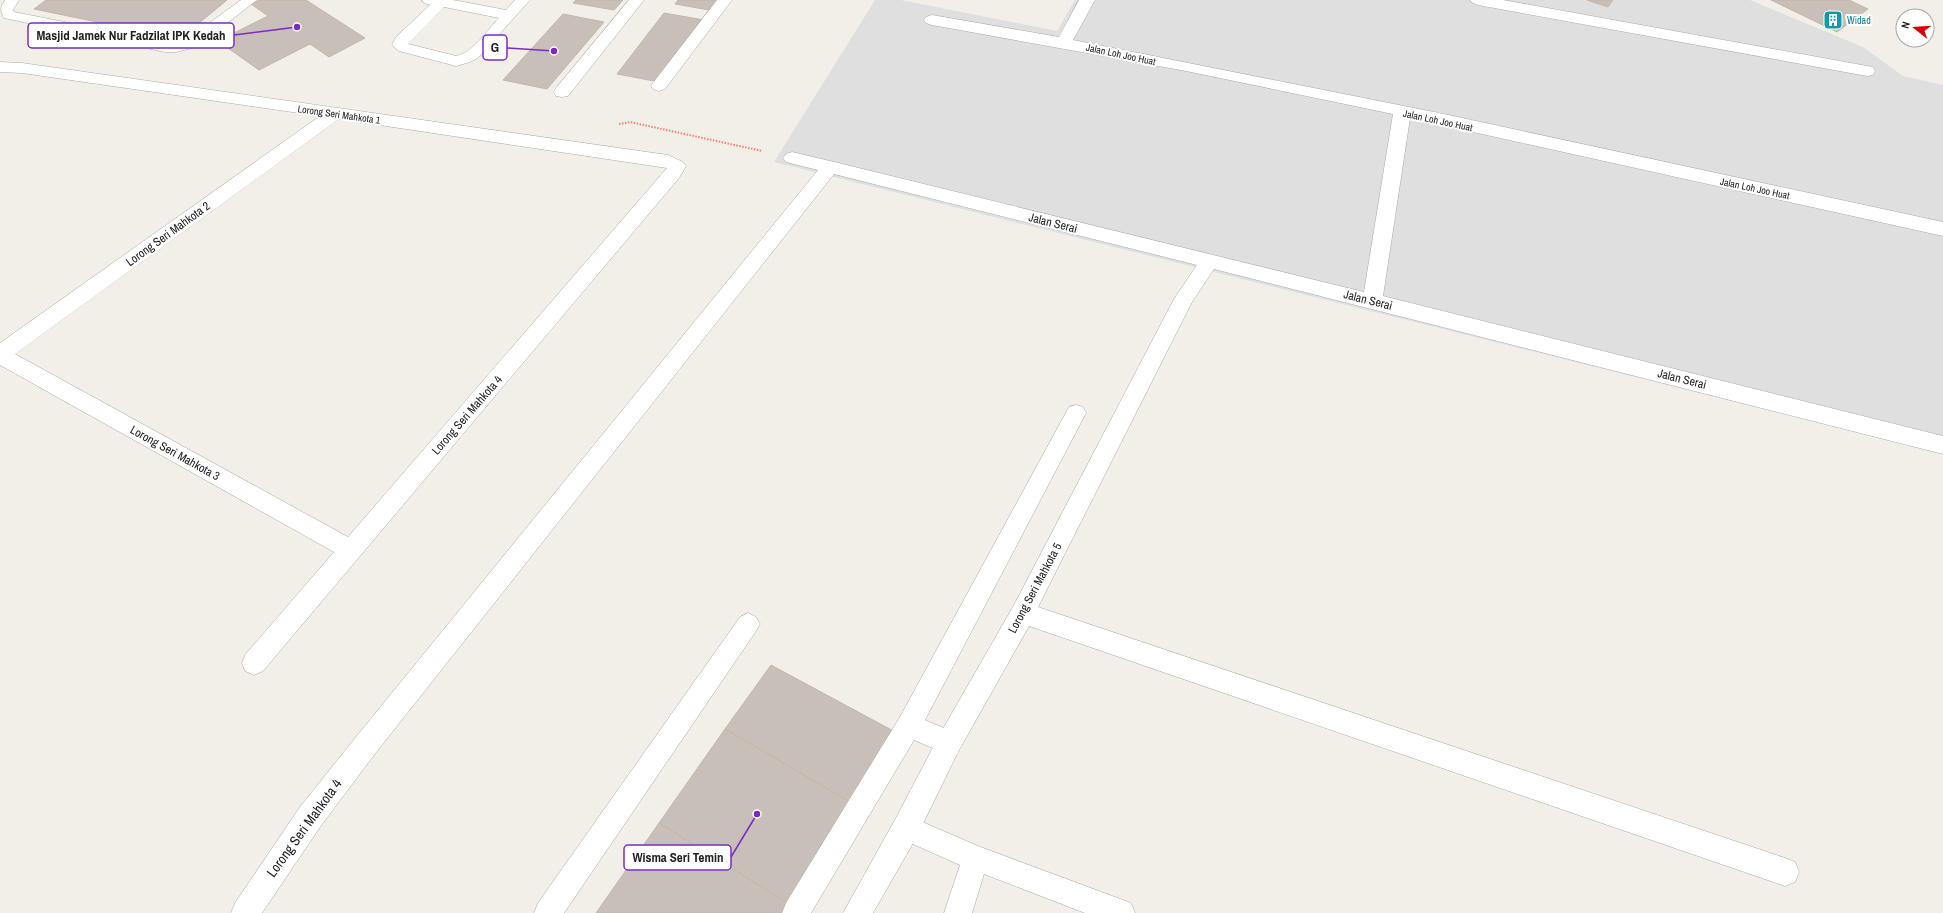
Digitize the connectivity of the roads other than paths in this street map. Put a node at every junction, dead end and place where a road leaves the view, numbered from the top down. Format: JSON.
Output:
{"nodes":[{"id":1,"x":12,"y":0,"type":"edge"},
{"id":2,"x":250,"y":0,"type":"edge"},
{"id":3,"x":523,"y":0,"type":"edge"},
{"id":4,"x":637,"y":0,"type":"edge"},
{"id":5,"x":725,"y":0,"type":"edge"},
{"id":6,"x":1087,"y":0,"type":"edge"},
{"id":7,"x":1478,"y":0,"type":"edge"},
{"id":8,"x":435,"y":1,"type":"edge"},
{"id":9,"x":509,"y":15,"type":"junction"},
{"id":10,"x":932,"y":20,"type":"dead end"},
{"id":11,"x":1064,"y":42,"type":"junction"},
{"id":12,"x":0,"y":67,"type":"edge"},
{"id":13,"x":1867,"y":71,"type":"dead end"},
{"id":14,"x":659,"y":86,"type":"dead end"},
{"id":15,"x":562,"y":92,"type":"dead end"},
{"id":16,"x":1402,"y":112,"type":"junction"},
{"id":17,"x":336,"y":113,"type":"junction"},
{"id":18,"x":792,"y":158,"type":"dead end"},
{"id":19,"x":677,"y":166,"type":"joint"},
{"id":20,"x":830,"y":167,"type":"junction"},
{"id":21,"x":1943,"y":229,"type":"edge"},
{"id":22,"x":1209,"y":261,"type":"junction"},
{"id":23,"x":1372,"y":301,"type":"junction"},
{"id":24,"x":0,"y":355,"type":"edge"},
{"id":25,"x":1076,"y":412,"type":"dead end"},
{"id":26,"x":1943,"y":445,"type":"edge"},
{"id":27,"x":351,"y":550,"type":"junction"},
{"id":28,"x":1023,"y":613,"type":"junction"},
{"id":29,"x":748,"y":624,"type":"dead end"},
{"id":30,"x":254,"y":663,"type":"dead end"},
{"id":31,"x":909,"y":725,"type":"junction"},
{"id":32,"x":949,"y":743,"type":"junction"},
{"id":33,"x":906,"y":828,"type":"junction"},
{"id":34,"x":976,"y":858,"type":"junction"},
{"id":35,"x":1785,"y":872,"type":"dead end"},
{"id":36,"x":245,"y":913,"type":"edge"},
{"id":37,"x":548,"y":913,"type":"edge"},
{"id":38,"x":796,"y":913,"type":"edge"},
{"id":39,"x":858,"y":913,"type":"edge"},
{"id":40,"x":958,"y":913,"type":"edge"},
{"id":41,"x":1121,"y":913,"type":"edge"}],
"edges":[{"from":1,"to":2,"type":"lane"},
{"from":3,"to":9,"type":"lane"},
{"from":4,"to":15,"type":"lane"},
{"from":5,"to":14,"type":"lane"},
{"from":6,"to":11,"type":"street"},
{"from":7,"to":13,"type":"street"},
{"from":8,"to":9,"type":"lane"},
{"from":8,"to":9,"type":"lane"},
{"from":10,"to":11,"type":"street","name":"Jalan Loh Joo Huat"},
{"from":11,"to":16,"type":"street","name":"Jalan Loh Joo Huat"},
{"from":12,"to":17,"type":"street","name":"Lorong Seri Mahkota 1"},
{"from":16,"to":21,"type":"street","name":"Jalan Loh Joo Huat"},
{"from":16,"to":23,"type":"street"},
{"from":17,"to":19,"type":"street","name":"Lorong Seri Mahkota 1"},
{"from":17,"to":24,"type":"street","name":"Lorong Seri Mahkota 2"},
{"from":18,"to":20,"type":"street","name":"Jalan Serai"},
{"from":19,"to":27,"type":"street","name":"Lorong Seri Mahkota 4"},
{"from":20,"to":22,"type":"street","name":"Jalan Serai"},
{"from":20,"to":36,"type":"street","name":"Lorong Seri Mahkota 4"},
{"from":22,"to":23,"type":"street","name":"Jalan Serai"},
{"from":22,"to":28,"type":"street","name":"Lorong Seri Mahkota 5"},
{"from":23,"to":26,"type":"street","name":"Jalan Serai"},
{"from":24,"to":27,"type":"street","name":"Lorong Seri Mahkota 3"},
{"from":25,"to":31,"type":"lane"},
{"from":27,"to":30,"type":"street","name":"Lorong Seri Mahkota 4"},
{"from":28,"to":32,"type":"street","name":"Lorong Seri Mahkota 5"},
{"from":28,"to":35,"type":"street"},
{"from":29,"to":37,"type":"lane"},
{"from":31,"to":32,"type":"lane"},
{"from":31,"to":38,"type":"lane"},
{"from":32,"to":33,"type":"street","name":"Lorong Seri Mahkota 5"},
{"from":33,"to":34,"type":"lane"},
{"from":33,"to":39,"type":"street","name":"Lorong Seri Mahkota 5"},
{"from":34,"to":40,"type":"lane"},
{"from":34,"to":41,"type":"lane"}]}
